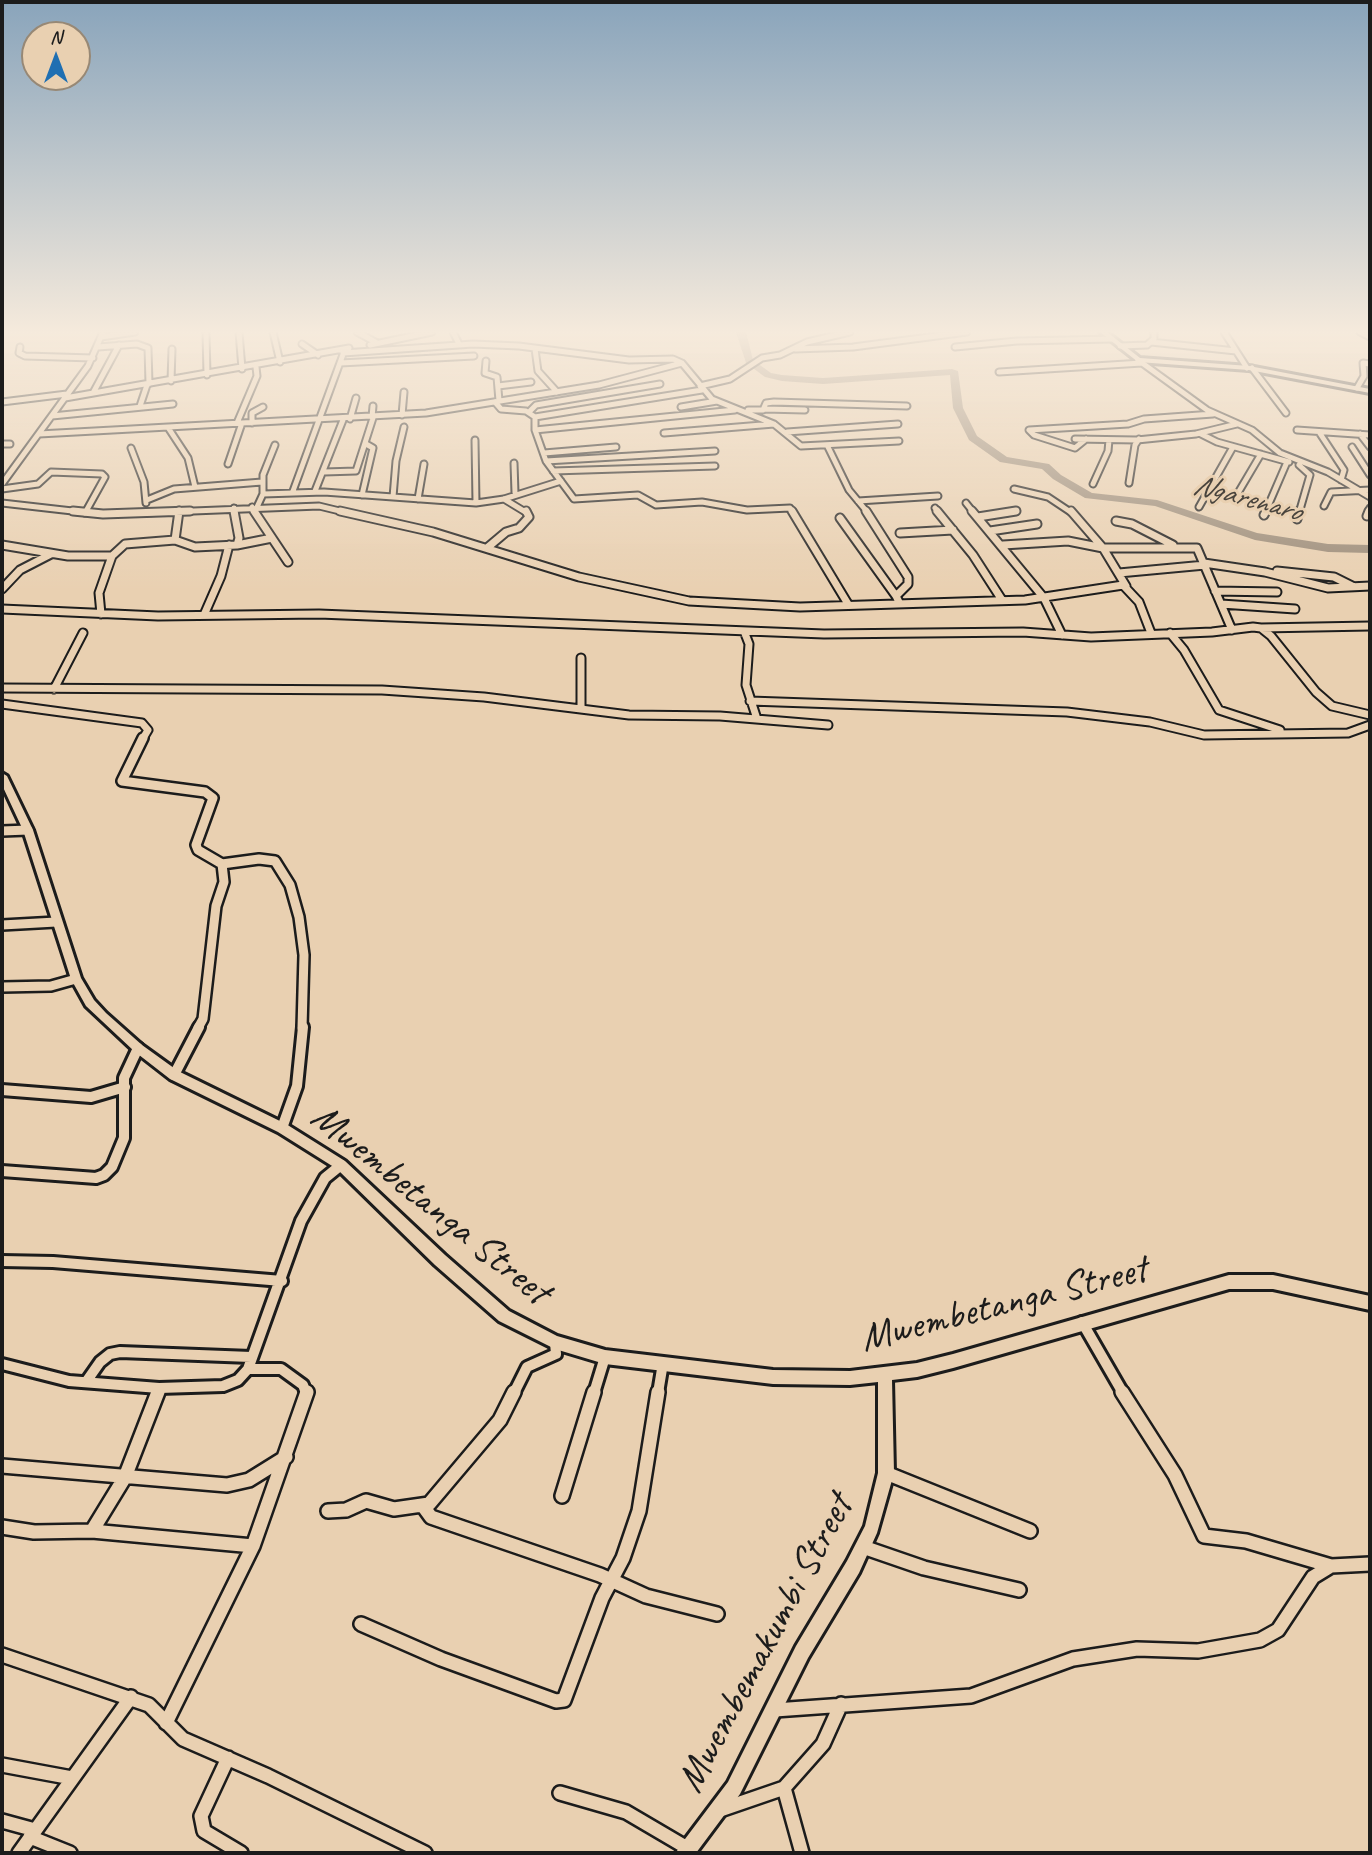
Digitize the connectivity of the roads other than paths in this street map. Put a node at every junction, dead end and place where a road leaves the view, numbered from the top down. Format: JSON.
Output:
{"nodes":[{"id":1,"x":50,"y":419,"type":"edge"},
{"id":2,"x":242,"y":419,"type":"edge"},
{"id":3,"x":252,"y":419,"type":"edge"},
{"id":4,"x":346,"y":419,"type":"junction"},
{"id":5,"x":352,"y":419,"type":"edge"},
{"id":6,"x":372,"y":419,"type":"edge"},
{"id":7,"x":535,"y":419,"type":"edge"},
{"id":8,"x":652,"y":419,"type":"edge"},
{"id":9,"x":760,"y":419,"type":"edge"},
{"id":10,"x":1150,"y":419,"type":"edge"},
{"id":11,"x":1224,"y":419,"type":"edge"},
{"id":12,"x":320,"y":421,"type":"junction"},
{"id":13,"x":240,"y":423,"type":"junction"},
{"id":14,"x":252,"y":423,"type":"junction"},
{"id":15,"x":774,"y":424,"type":"junction"},
{"id":16,"x":898,"y":424,"type":"dead end"},
{"id":17,"x":1237,"y":424,"type":"junction"},
{"id":18,"x":404,"y":427,"type":"dead end"},
{"id":19,"x":169,"y":429,"type":"junction"},
{"id":20,"x":535,"y":430,"type":"junction"},
{"id":21,"x":1297,"y":430,"type":"dead end"},
{"id":22,"x":787,"y":432,"type":"junction"},
{"id":23,"x":1318,"y":432,"type":"junction"},
{"id":24,"x":39,"y":433,"type":"junction"},
{"id":25,"x":664,"y":433,"type":"dead end"},
{"id":26,"x":1201,"y":433,"type":"junction"},
{"id":27,"x":1360,"y":433,"type":"junction"},
{"id":28,"x":1370,"y":435,"type":"edge"},
{"id":29,"x":1075,"y":439,"type":"dead end"},
{"id":30,"x":1086,"y":439,"type":"junction"},
{"id":31,"x":1139,"y":439,"type":"junction"},
{"id":32,"x":475,"y":440,"type":"dead end"},
{"id":33,"x":1109,"y":440,"type":"junction"},
{"id":34,"x":899,"y":441,"type":"dead end"},
{"id":35,"x":2,"y":444,"type":"edge"},
{"id":36,"x":10,"y":444,"type":"dead end"},
{"id":37,"x":275,"y":444,"type":"dead end"},
{"id":38,"x":366,"y":444,"type":"junction"},
{"id":39,"x":615,"y":447,"type":"dead end"},
{"id":40,"x":828,"y":447,"type":"junction"},
{"id":41,"x":1233,"y":447,"type":"junction"},
{"id":42,"x":1352,"y":447,"type":"dead end"},
{"id":43,"x":1370,"y":447,"type":"edge"},
{"id":44,"x":131,"y":448,"type":"dead end"},
{"id":45,"x":715,"y":451,"type":"dead end"},
{"id":46,"x":544,"y":453,"type":"junction"},
{"id":47,"x":1261,"y":454,"type":"junction"},
{"id":48,"x":546,"y":461,"type":"junction"},
{"id":49,"x":1287,"y":462,"type":"junction"},
{"id":50,"x":514,"y":463,"type":"dead end"},
{"id":51,"x":228,"y":464,"type":"dead end"},
{"id":52,"x":424,"y":464,"type":"dead end"},
{"id":53,"x":1298,"y":464,"type":"junction"},
{"id":54,"x":715,"y":466,"type":"dead end"},
{"id":55,"x":1314,"y":467,"type":"junction"},
{"id":56,"x":553,"y":471,"type":"junction"},
{"id":57,"x":324,"y":472,"type":"junction"},
{"id":58,"x":1370,"y":475,"type":"edge"},
{"id":59,"x":1342,"y":480,"type":"junction"},
{"id":60,"x":561,"y":481,"type":"junction"},
{"id":61,"x":262,"y":482,"type":"junction"},
{"id":62,"x":1129,"y":483,"type":"dead end"},
{"id":63,"x":2,"y":484,"type":"edge"},
{"id":64,"x":1093,"y":485,"type":"dead end"},
{"id":65,"x":195,"y":487,"type":"junction"},
{"id":66,"x":2,"y":489,"type":"edge"},
{"id":67,"x":1014,"y":489,"type":"dead end"},
{"id":68,"x":1370,"y":490,"type":"edge"},
{"id":69,"x":293,"y":491,"type":"junction"},
{"id":70,"x":315,"y":491,"type":"junction"},
{"id":71,"x":1357,"y":491,"type":"junction"},
{"id":72,"x":515,"y":493,"type":"junction"},
{"id":73,"x":263,"y":494,"type":"junction"},
{"id":74,"x":362,"y":495,"type":"junction"},
{"id":75,"x":938,"y":496,"type":"dead end"},
{"id":76,"x":393,"y":497,"type":"junction"},
{"id":77,"x":1370,"y":497,"type":"edge"},
{"id":78,"x":1235,"y":498,"type":"dead end"},
{"id":79,"x":418,"y":499,"type":"junction"},
{"id":80,"x":505,"y":499,"type":"junction"},
{"id":81,"x":146,"y":500,"type":"junction"},
{"id":82,"x":858,"y":500,"type":"junction"},
{"id":83,"x":2,"y":503,"type":"edge"},
{"id":84,"x":476,"y":503,"type":"junction"},
{"id":85,"x":966,"y":503,"type":"dead end"},
{"id":86,"x":1324,"y":506,"type":"dead end"},
{"id":87,"x":255,"y":507,"type":"junction"},
{"id":88,"x":1199,"y":507,"type":"dead end"},
{"id":89,"x":234,"y":508,"type":"junction"},
{"id":90,"x":935,"y":508,"type":"dead end"},
{"id":91,"x":1370,"y":508,"type":"edge"},
{"id":92,"x":179,"y":511,"type":"junction"},
{"id":93,"x":1016,"y":511,"type":"dead end"},
{"id":94,"x":86,"y":513,"type":"junction"},
{"id":95,"x":144,"y":513,"type":"junction"},
{"id":96,"x":1264,"y":515,"type":"dead end"},
{"id":97,"x":1367,"y":516,"type":"dead end"},
{"id":98,"x":978,"y":517,"type":"junction"},
{"id":99,"x":839,"y":518,"type":"dead end"},
{"id":100,"x":1297,"y":519,"type":"dead end"},
{"id":101,"x":1116,"y":521,"type":"dead end"},
{"id":102,"x":1037,"y":524,"type":"dead end"},
{"id":103,"x":953,"y":530,"type":"junction"},
{"id":104,"x":990,"y":531,"type":"junction"},
{"id":105,"x":900,"y":533,"type":"dead end"},
{"id":106,"x":272,"y":538,"type":"junction"},
{"id":107,"x":175,"y":540,"type":"junction"},
{"id":108,"x":2,"y":545,"type":"edge"},
{"id":109,"x":229,"y":545,"type":"junction"},
{"id":110,"x":237,"y":545,"type":"junction"},
{"id":111,"x":1003,"y":545,"type":"junction"},
{"id":112,"x":1174,"y":546,"type":"junction"},
{"id":113,"x":487,"y":548,"type":"junction"},
{"id":114,"x":1103,"y":548,"type":"junction"},
{"id":115,"x":53,"y":553,"type":"junction"},
{"id":116,"x":112,"y":556,"type":"junction"},
{"id":117,"x":288,"y":562,"type":"dead end"},
{"id":118,"x":1205,"y":564,"type":"junction"},
{"id":119,"x":1265,"y":572,"type":"junction"},
{"id":120,"x":1119,"y":573,"type":"junction"},
{"id":121,"x":1126,"y":586,"type":"junction"},
{"id":122,"x":1370,"y":586,"type":"edge"},
{"id":123,"x":1353,"y":587,"type":"junction"},
{"id":124,"x":2,"y":589,"type":"edge"},
{"id":125,"x":1215,"y":591,"type":"junction"},
{"id":126,"x":1277,"y":592,"type":"dead end"},
{"id":127,"x":1044,"y":598,"type":"junction"},
{"id":128,"x":898,"y":599,"type":"junction"},
{"id":129,"x":1002,"y":600,"type":"junction"},
{"id":130,"x":848,"y":604,"type":"junction"},
{"id":131,"x":1221,"y":604,"type":"junction"},
{"id":132,"x":2,"y":609,"type":"edge"},
{"id":133,"x":1295,"y":609,"type":"dead end"},
{"id":134,"x":101,"y":614,"type":"junction"},
{"id":135,"x":204,"y":615,"type":"junction"},
{"id":136,"x":1370,"y":626,"type":"edge"},
{"id":137,"x":1261,"y":628,"type":"junction"},
{"id":138,"x":1232,"y":629,"type":"junction"},
{"id":139,"x":744,"y":631,"type":"junction"},
{"id":140,"x":83,"y":633,"type":"dead end"},
{"id":141,"x":1151,"y":633,"type":"junction"},
{"id":142,"x":1170,"y":633,"type":"junction"},
{"id":143,"x":1062,"y":635,"type":"junction"},
{"id":144,"x":581,"y":658,"type":"dead end"},
{"id":145,"x":2,"y":688,"type":"edge"},
{"id":146,"x":54,"y":689,"type":"junction"},
{"id":147,"x":750,"y":701,"type":"junction"},
{"id":148,"x":2,"y":704,"type":"edge"},
{"id":149,"x":581,"y":708,"type":"junction"},
{"id":150,"x":1370,"y":715,"type":"edge"},
{"id":151,"x":757,"y":719,"type":"junction"},
{"id":152,"x":828,"y":725,"type":"dead end"},
{"id":153,"x":1370,"y":725,"type":"edge"},
{"id":154,"x":1286,"y":732,"type":"junction"},
{"id":155,"x":2,"y":776,"type":"edge"},
{"id":156,"x":8,"y":797,"type":"edge"},
{"id":157,"x":28,"y":830,"type":"junction"},
{"id":158,"x":2,"y":831,"type":"edge"},
{"id":159,"x":222,"y":864,"type":"junction"},
{"id":160,"x":56,"y":922,"type":"junction"},
{"id":161,"x":3,"y":926,"type":"edge"},
{"id":162,"x":76,"y":979,"type":"junction"},
{"id":163,"x":2,"y":987,"type":"edge"},
{"id":164,"x":138,"y":1048,"type":"junction"},
{"id":165,"x":174,"y":1075,"type":"junction"},
{"id":166,"x":125,"y":1087,"type":"junction"},
{"id":167,"x":2,"y":1090,"type":"edge"},
{"id":168,"x":282,"y":1128,"type":"junction"},
{"id":169,"x":341,"y":1165,"type":"junction"},
{"id":170,"x":2,"y":1171,"type":"edge"},
{"id":171,"x":2,"y":1261,"type":"edge"},
{"id":172,"x":282,"y":1280,"type":"junction"},
{"id":173,"x":1370,"y":1304,"type":"edge"},
{"id":174,"x":1082,"y":1322,"type":"junction"},
{"id":175,"x":555,"y":1342,"type":"junction"},
{"id":176,"x":605,"y":1357,"type":"junction"},
{"id":177,"x":249,"y":1363,"type":"junction"},
{"id":178,"x":663,"y":1363,"type":"junction"},
{"id":179,"x":2,"y":1364,"type":"edge"},
{"id":180,"x":885,"y":1374,"type":"junction"},
{"id":181,"x":86,"y":1382,"type":"junction"},
{"id":182,"x":159,"y":1388,"type":"junction"},
{"id":183,"x":286,"y":1457,"type":"junction"},
{"id":184,"x":2,"y":1466,"type":"edge"},
{"id":185,"x":886,"y":1474,"type":"junction"},
{"id":186,"x":125,"y":1478,"type":"junction"},
{"id":187,"x":562,"y":1496,"type":"dead end"},
{"id":188,"x":423,"y":1506,"type":"junction"},
{"id":189,"x":328,"y":1511,"type":"dead end"},
{"id":190,"x":2,"y":1527,"type":"edge"},
{"id":191,"x":92,"y":1531,"type":"junction"},
{"id":192,"x":1030,"y":1531,"type":"dead end"},
{"id":193,"x":253,"y":1546,"type":"junction"},
{"id":194,"x":863,"y":1547,"type":"junction"},
{"id":195,"x":1370,"y":1564,"type":"edge"},
{"id":196,"x":1331,"y":1566,"type":"junction"},
{"id":197,"x":612,"y":1580,"type":"junction"},
{"id":198,"x":1019,"y":1590,"type":"dead end"},
{"id":199,"x":717,"y":1614,"type":"dead end"},
{"id":200,"x":361,"y":1624,"type":"dead end"},
{"id":201,"x":2,"y":1655,"type":"edge"},
{"id":202,"x":131,"y":1696,"type":"junction"},
{"id":203,"x":841,"y":1704,"type":"junction"},
{"id":204,"x":775,"y":1710,"type":"junction"},
{"id":205,"x":166,"y":1723,"type":"junction"},
{"id":206,"x":228,"y":1758,"type":"junction"},
{"id":207,"x":2,"y":1765,"type":"edge"},
{"id":208,"x":72,"y":1778,"type":"junction"},
{"id":209,"x":784,"y":1787,"type":"junction"},
{"id":210,"x":560,"y":1793,"type":"dead end"},
{"id":211,"x":719,"y":1811,"type":"junction"},
{"id":212,"x":2,"y":1821,"type":"edge"},
{"id":213,"x":33,"y":1833,"type":"junction"},
{"id":214,"x":691,"y":1850,"type":"edge"},
{"id":215,"x":19,"y":1853,"type":"edge"},
{"id":216,"x":71,"y":1853,"type":"edge"},
{"id":217,"x":241,"y":1853,"type":"edge"},
{"id":218,"x":425,"y":1853,"type":"edge"},
{"id":219,"x":802,"y":1853,"type":"edge"}],
"edges":[{"from":1,"to":24,"type":"street"},
{"from":2,"to":13,"type":"street"},
{"from":3,"to":14,"type":"street"},
{"from":4,"to":5,"type":"street"},
{"from":4,"to":12,"type":"street"},
{"from":4,"to":57,"type":"street"},
{"from":6,"to":38,"type":"street"},
{"from":7,"to":20,"type":"street"},
{"from":8,"to":20,"type":"street"},
{"from":9,"to":15,"type":"street"},
{"from":10,"to":30,"type":"street"},
{"from":11,"to":17,"type":"street"},
{"from":12,"to":14,"type":"street"},
{"from":12,"to":69,"type":"street"},
{"from":13,"to":14,"type":"street"},
{"from":13,"to":19,"type":"street"},
{"from":13,"to":51,"type":"street"},
{"from":15,"to":22,"type":"street"},
{"from":15,"to":25,"type":"street"},
{"from":16,"to":22,"type":"street"},
{"from":17,"to":26,"type":"street"},
{"from":17,"to":55,"type":"street"},
{"from":18,"to":76,"type":"street"},
{"from":19,"to":24,"type":"street"},
{"from":19,"to":65,"type":"street"},
{"from":20,"to":46,"type":"street"},
{"from":21,"to":23,"type":"street"},
{"from":22,"to":40,"type":"street"},
{"from":23,"to":27,"type":"street"},
{"from":23,"to":59,"type":"street"},
{"from":24,"to":63,"type":"street"},
{"from":26,"to":31,"type":"street"},
{"from":26,"to":41,"type":"street"},
{"from":27,"to":28,"type":"street"},
{"from":27,"to":43,"type":"street"},
{"from":29,"to":30,"type":"street"},
{"from":30,"to":33,"type":"street"},
{"from":31,"to":33,"type":"street"},
{"from":31,"to":62,"type":"street"},
{"from":32,"to":84,"type":"street"},
{"from":33,"to":64,"type":"street"},
{"from":34,"to":40,"type":"street"},
{"from":35,"to":36,"type":"street"},
{"from":37,"to":61,"type":"street"},
{"from":38,"to":57,"type":"street"},
{"from":38,"to":74,"type":"street"},
{"from":39,"to":46,"type":"street"},
{"from":40,"to":82,"type":"street"},
{"from":41,"to":47,"type":"street"},
{"from":41,"to":88,"type":"street"},
{"from":42,"to":58,"type":"street"},
{"from":44,"to":81,"type":"street"},
{"from":45,"to":48,"type":"street"},
{"from":46,"to":48,"type":"street"},
{"from":47,"to":49,"type":"street"},
{"from":47,"to":78,"type":"street"},
{"from":48,"to":56,"type":"street"},
{"from":49,"to":53,"type":"street"},
{"from":49,"to":96,"type":"street"},
{"from":50,"to":72,"type":"street"},
{"from":52,"to":79,"type":"street"},
{"from":53,"to":55,"type":"street"},
{"from":53,"to":100,"type":"street"},
{"from":54,"to":56,"type":"street"},
{"from":55,"to":59,"type":"street"},
{"from":56,"to":60,"type":"street"},
{"from":57,"to":70,"type":"street"},
{"from":59,"to":71,"type":"street"},
{"from":60,"to":72,"type":"street"},
{"from":60,"to":130,"type":"street"},
{"from":61,"to":65,"type":"street"},
{"from":61,"to":73,"type":"street"},
{"from":65,"to":81,"type":"street"},
{"from":66,"to":94,"type":"street"},
{"from":67,"to":114,"type":"street"},
{"from":68,"to":71,"type":"street"},
{"from":69,"to":70,"type":"street"},
{"from":69,"to":73,"type":"street"},
{"from":70,"to":74,"type":"street"},
{"from":71,"to":77,"type":"street"},
{"from":71,"to":86,"type":"street"},
{"from":72,"to":80,"type":"street"},
{"from":73,"to":87,"type":"street"},
{"from":74,"to":76,"type":"street"},
{"from":75,"to":82,"type":"street"},
{"from":76,"to":79,"type":"street"},
{"from":79,"to":84,"type":"street"},
{"from":80,"to":84,"type":"street"},
{"from":80,"to":113,"type":"street"},
{"from":81,"to":95,"type":"street"},
{"from":82,"to":128,"type":"street"},
{"from":83,"to":94,"type":"street"},
{"from":85,"to":98,"type":"street"},
{"from":87,"to":89,"type":"street"},
{"from":87,"to":106,"type":"street"},
{"from":87,"to":113,"type":"street"},
{"from":89,"to":92,"type":"street"},
{"from":89,"to":110,"type":"street"},
{"from":90,"to":103,"type":"street"},
{"from":91,"to":97,"type":"street"},
{"from":92,"to":95,"type":"street"},
{"from":92,"to":107,"type":"street"},
{"from":93,"to":98,"type":"street"},
{"from":94,"to":95,"type":"street"},
{"from":98,"to":104,"type":"street"},
{"from":99,"to":128,"type":"street"},
{"from":101,"to":112,"type":"street"},
{"from":102,"to":104,"type":"street"},
{"from":103,"to":105,"type":"street"},
{"from":103,"to":129,"type":"street"},
{"from":104,"to":111,"type":"street"},
{"from":106,"to":110,"type":"street"},
{"from":106,"to":117,"type":"street"},
{"from":107,"to":109,"type":"street"},
{"from":107,"to":116,"type":"street"},
{"from":108,"to":115,"type":"street"},
{"from":109,"to":110,"type":"street"},
{"from":109,"to":135,"type":"street"},
{"from":111,"to":114,"type":"street"},
{"from":111,"to":127,"type":"street"},
{"from":112,"to":114,"type":"street"},
{"from":112,"to":118,"type":"street"},
{"from":113,"to":130,"type":"street"},
{"from":114,"to":120,"type":"street"},
{"from":115,"to":116,"type":"street"},
{"from":115,"to":124,"type":"street"},
{"from":116,"to":134,"type":"street"},
{"from":118,"to":119,"type":"street"},
{"from":118,"to":120,"type":"street"},
{"from":118,"to":125,"type":"street"},
{"from":119,"to":123,"type":"street"},
{"from":119,"to":123,"type":"street"},
{"from":120,"to":121,"type":"street"},
{"from":121,"to":127,"type":"street"},
{"from":121,"to":141,"type":"street"},
{"from":122,"to":123,"type":"street"},
{"from":125,"to":126,"type":"street"},
{"from":125,"to":131,"type":"street"},
{"from":127,"to":129,"type":"street"},
{"from":127,"to":143,"type":"street"},
{"from":128,"to":129,"type":"street"},
{"from":128,"to":130,"type":"street"},
{"from":131,"to":133,"type":"street"},
{"from":131,"to":138,"type":"street"},
{"from":132,"to":134,"type":"street"},
{"from":134,"to":135,"type":"street"},
{"from":135,"to":139,"type":"street"},
{"from":136,"to":137,"type":"street"},
{"from":137,"to":138,"type":"street"},
{"from":137,"to":150,"type":"street"},
{"from":138,"to":142,"type":"street"},
{"from":139,"to":143,"type":"street"},
{"from":139,"to":147,"type":"street"},
{"from":140,"to":146,"type":"street"},
{"from":141,"to":142,"type":"street"},
{"from":141,"to":143,"type":"street"},
{"from":142,"to":154,"type":"street"},
{"from":144,"to":149,"type":"street"},
{"from":145,"to":146,"type":"street"},
{"from":146,"to":149,"type":"street"},
{"from":147,"to":151,"type":"street"},
{"from":147,"to":154,"type":"street"},
{"from":148,"to":159,"type":"street"},
{"from":149,"to":151,"type":"street"},
{"from":151,"to":152,"type":"street"},
{"from":153,"to":154,"type":"street"},
{"from":155,"to":156,"type":"street","name":"Mwembetanga Street"},
{"from":156,"to":157,"type":"street","name":"Mwembetanga Street"},
{"from":157,"to":158,"type":"street"},
{"from":157,"to":160,"type":"street","name":"Mwembetanga Street"},
{"from":159,"to":165,"type":"street"},
{"from":159,"to":168,"type":"street"},
{"from":160,"to":161,"type":"street"},
{"from":160,"to":162,"type":"street","name":"Mwembetanga Street"},
{"from":162,"to":163,"type":"street"},
{"from":162,"to":164,"type":"street","name":"Mwembetanga Street"},
{"from":164,"to":165,"type":"street","name":"Mwembetanga Street"},
{"from":164,"to":166,"type":"street"},
{"from":165,"to":168,"type":"street","name":"Mwembetanga Street"},
{"from":166,"to":167,"type":"street"},
{"from":166,"to":170,"type":"street"},
{"from":168,"to":169,"type":"street","name":"Mwembetanga Street"},
{"from":169,"to":172,"type":"street"},
{"from":169,"to":175,"type":"street","name":"Mwembetanga Street"},
{"from":171,"to":172,"type":"street"},
{"from":172,"to":177,"type":"street"},
{"from":173,"to":174,"type":"street","name":"Mwembetanga Street"},
{"from":174,"to":180,"type":"street","name":"Mwembetanga Street"},
{"from":174,"to":196,"type":"street"},
{"from":175,"to":176,"type":"street","name":"Mwembetanga Street"},
{"from":175,"to":188,"type":"street"},
{"from":176,"to":178,"type":"street","name":"Mwembetanga Street"},
{"from":176,"to":187,"type":"street"},
{"from":177,"to":181,"type":"street"},
{"from":177,"to":182,"type":"street"},
{"from":177,"to":183,"type":"street"},
{"from":178,"to":180,"type":"street","name":"Mwembetanga Street"},
{"from":178,"to":197,"type":"street"},
{"from":179,"to":181,"type":"street"},
{"from":180,"to":185,"type":"street","name":"Mwembemakumbi Street"},
{"from":181,"to":182,"type":"street"},
{"from":182,"to":186,"type":"street"},
{"from":183,"to":186,"type":"street"},
{"from":183,"to":193,"type":"street"},
{"from":184,"to":186,"type":"street"},
{"from":185,"to":192,"type":"street"},
{"from":185,"to":194,"type":"street","name":"Mwembemakumbi Street"},
{"from":186,"to":191,"type":"street"},
{"from":188,"to":189,"type":"street"},
{"from":188,"to":197,"type":"street"},
{"from":190,"to":191,"type":"street"},
{"from":191,"to":193,"type":"street"},
{"from":193,"to":205,"type":"street"},
{"from":194,"to":198,"type":"street"},
{"from":194,"to":204,"type":"street","name":"Mwembemakumbi Street"},
{"from":195,"to":196,"type":"street"},
{"from":196,"to":203,"type":"street"},
{"from":197,"to":199,"type":"street"},
{"from":197,"to":200,"type":"street"},
{"from":201,"to":202,"type":"street"},
{"from":202,"to":205,"type":"street"},
{"from":202,"to":208,"type":"street"},
{"from":203,"to":204,"type":"street"},
{"from":203,"to":209,"type":"street"},
{"from":204,"to":211,"type":"street","name":"Mwembemakumbi Street"},
{"from":205,"to":206,"type":"street"},
{"from":206,"to":217,"type":"street"},
{"from":206,"to":218,"type":"street"},
{"from":207,"to":208,"type":"street"},
{"from":208,"to":213,"type":"street"},
{"from":209,"to":211,"type":"street"},
{"from":209,"to":219,"type":"street"},
{"from":210,"to":214,"type":"street"},
{"from":211,"to":214,"type":"street","name":"Mwembemakumbi Street"},
{"from":212,"to":213,"type":"street"},
{"from":213,"to":215,"type":"street"},
{"from":213,"to":216,"type":"street"}]}
